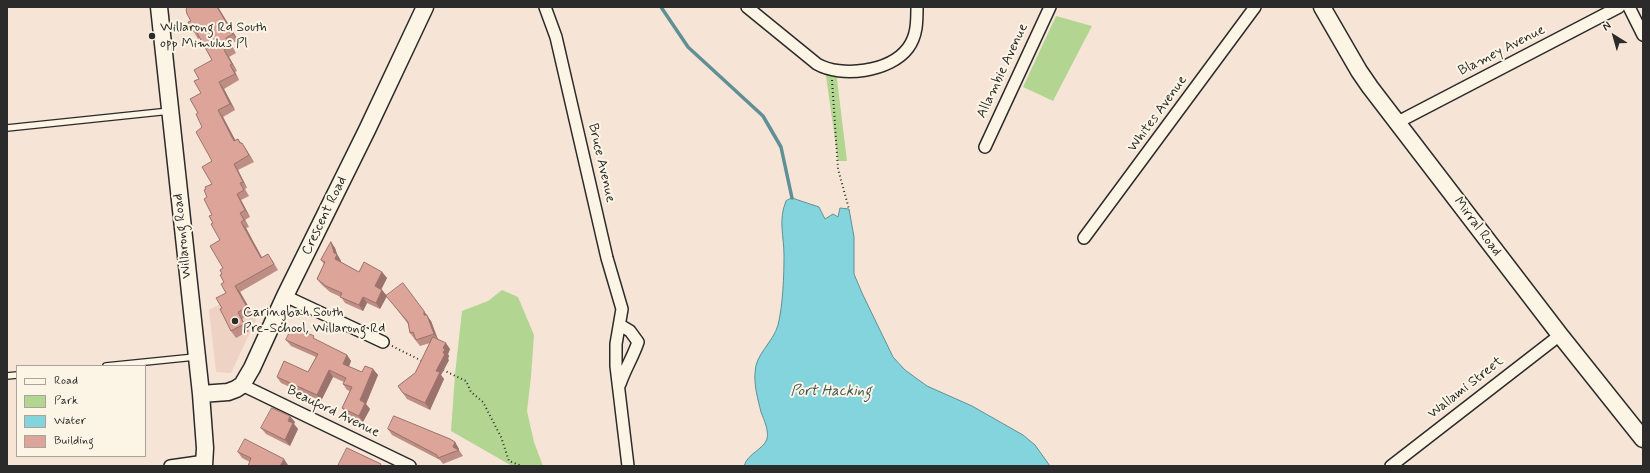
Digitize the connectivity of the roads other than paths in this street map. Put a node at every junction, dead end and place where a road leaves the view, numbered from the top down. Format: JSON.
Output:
{"nodes":[{"id":1,"x":159,"y":7,"type":"edge"},
{"id":2,"x":425,"y":7,"type":"edge"},
{"id":3,"x":545,"y":7,"type":"edge"},
{"id":4,"x":747,"y":7,"type":"edge"},
{"id":5,"x":917,"y":7,"type":"edge"},
{"id":6,"x":1050,"y":7,"type":"edge"},
{"id":7,"x":1255,"y":7,"type":"edge"},
{"id":8,"x":1322,"y":7,"type":"edge"},
{"id":9,"x":1619,"y":7,"type":"edge"},
{"id":10,"x":1629,"y":7,"type":"edge"},
{"id":11,"x":1643,"y":35,"type":"edge"},
{"id":12,"x":170,"y":111,"type":"junction"},
{"id":13,"x":1398,"y":122,"type":"junction"},
{"id":14,"x":7,"y":128,"type":"edge"},
{"id":15,"x":985,"y":147,"type":"dead end"},
{"id":16,"x":1084,"y":238,"type":"dead end"},
{"id":17,"x":285,"y":296,"type":"junction"},
{"id":18,"x":620,"y":325,"type":"junction"},
{"id":19,"x":1560,"y":335,"type":"junction"},
{"id":20,"x":383,"y":342,"type":"road end"},
{"id":21,"x":196,"y":357,"type":"junction"},
{"id":22,"x":116,"y":365,"type":"edge"},
{"id":23,"x":242,"y":385,"type":"junction"},
{"id":24,"x":619,"y":388,"type":"junction"},
{"id":25,"x":201,"y":394,"type":"junction"},
{"id":26,"x":1643,"y":439,"type":"edge"},
{"id":27,"x":205,"y":464,"type":"edge"},
{"id":28,"x":170,"y":466,"type":"edge"},
{"id":29,"x":410,"y":466,"type":"edge"},
{"id":30,"x":628,"y":466,"type":"edge"},
{"id":31,"x":1391,"y":466,"type":"edge"}],
"edges":[{"from":1,"to":12,"type":"street","name":"Willarong Road"},
{"from":2,"to":17,"type":"street","name":"Crescent Road"},
{"from":3,"to":18,"type":"street","name":"Bruce Avenue"},
{"from":4,"to":5,"type":"street"},
{"from":6,"to":15,"type":"street","name":"Allambie Avenue"},
{"from":7,"to":16,"type":"street","name":"Whites Avenue"},
{"from":8,"to":13,"type":"street","name":"Mirral Road"},
{"from":9,"to":13,"type":"street","name":"Blamey Avenue"},
{"from":10,"to":11,"type":"street"},
{"from":12,"to":14,"type":"lane"},
{"from":12,"to":21,"type":"street","name":"Willarong Road"},
{"from":13,"to":19,"type":"street","name":"Mirral Road"},
{"from":17,"to":20,"type":"street"},
{"from":17,"to":23,"type":"street","name":"Crescent Road"},
{"from":18,"to":24,"type":"street","name":"Bruce Avenue"},
{"from":18,"to":24,"type":"street","name":"Bruce Avenue"},
{"from":19,"to":26,"type":"street","name":"Mirral Road"},
{"from":19,"to":31,"type":"street","name":"Wallami Street"},
{"from":21,"to":22,"type":"lane"},
{"from":21,"to":25,"type":"street","name":"Willarong Road"},
{"from":23,"to":25,"type":"street"},
{"from":23,"to":29,"type":"street","name":"Beauford Avenue"},
{"from":24,"to":30,"type":"street","name":"Bruce Avenue"},
{"from":25,"to":27,"type":"street","name":"Willarong Road"},
{"from":27,"to":28,"type":"street"}]}
